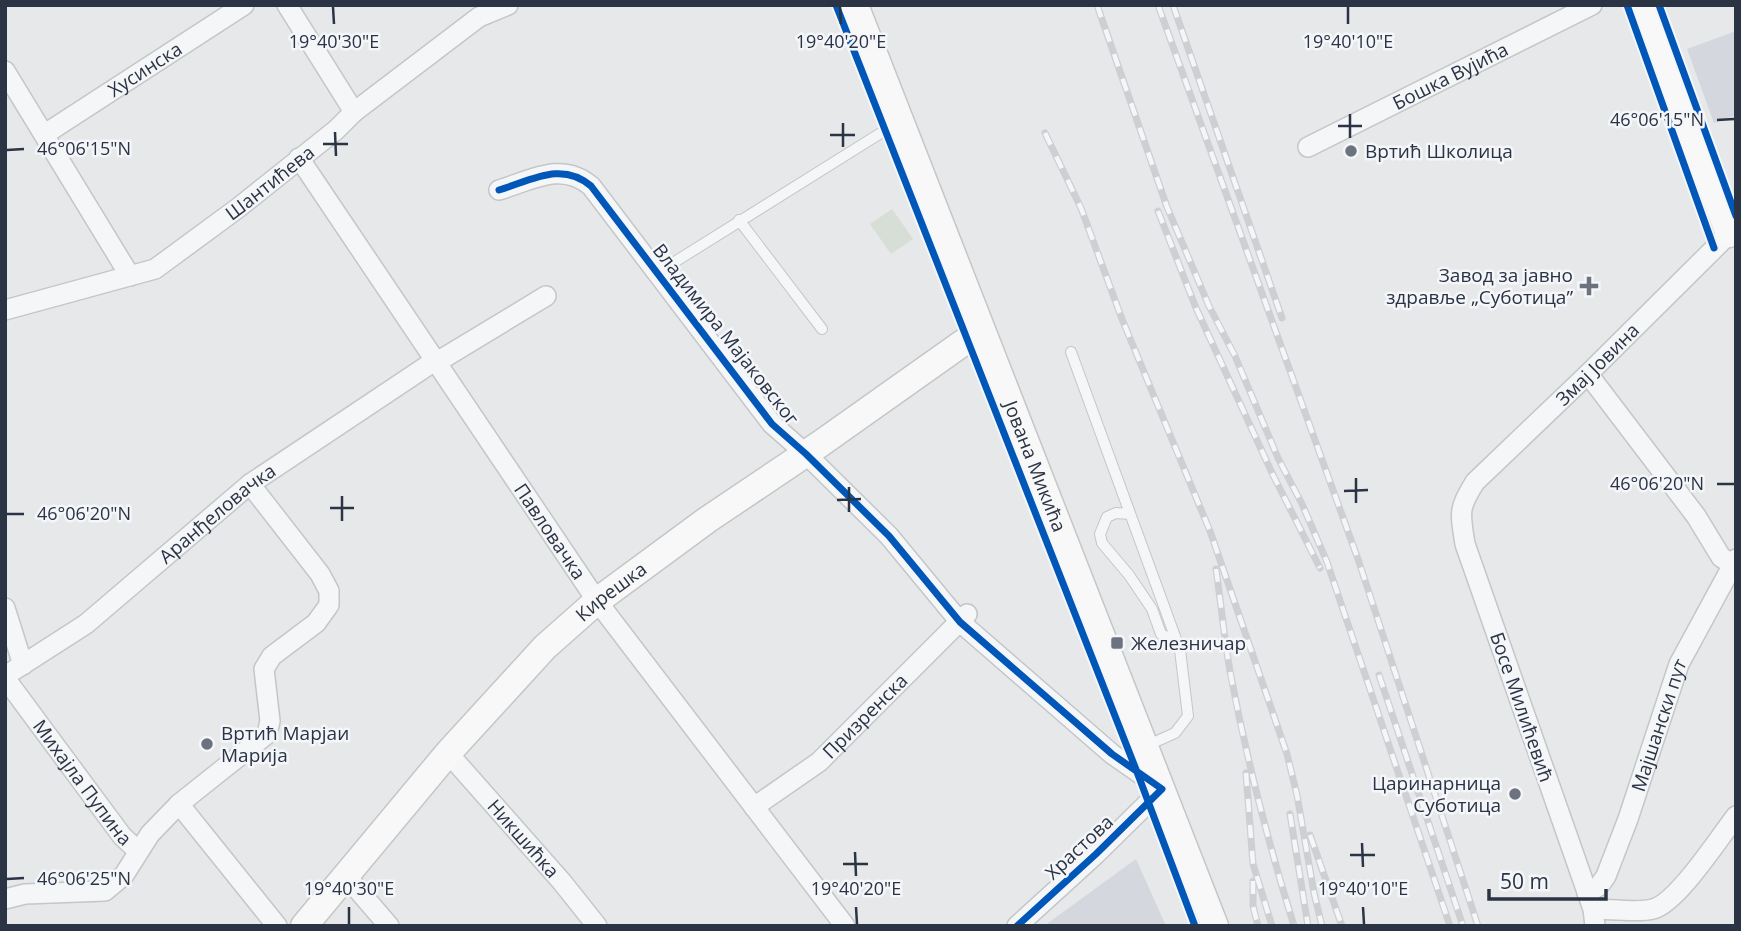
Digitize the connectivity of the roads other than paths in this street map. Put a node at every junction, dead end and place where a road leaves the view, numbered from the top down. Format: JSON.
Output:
{"nodes":[{"id":1,"x":244,"y":5,"type":"edge"},
{"id":2,"x":287,"y":5,"type":"edge"},
{"id":3,"x":508,"y":5,"type":"edge"},
{"id":4,"x":855,"y":5,"type":"edge"},
{"id":5,"x":1592,"y":5,"type":"edge"},
{"id":6,"x":1643,"y":5,"type":"edge"},
{"id":7,"x":476,"y":11,"type":"edge"},
{"id":8,"x":5,"y":71,"type":"edge"},
{"id":9,"x":354,"y":112,"type":"junction"},
{"id":10,"x":901,"y":121,"type":"junction"},
{"id":11,"x":45,"y":134,"type":"junction"},
{"id":12,"x":1308,"y":147,"type":"dead end"},
{"id":13,"x":299,"y":158,"type":"junction"},
{"id":14,"x":499,"y":190,"type":"dead end"},
{"id":15,"x":739,"y":220,"type":"junction"},
{"id":16,"x":1732,"y":231,"type":"edge"},
{"id":17,"x":657,"y":273,"type":"junction"},
{"id":18,"x":130,"y":276,"type":"junction"},
{"id":19,"x":546,"y":296,"type":"dead end"},
{"id":20,"x":5,"y":310,"type":"edge"},
{"id":21,"x":822,"y":329,"type":"dead end"},
{"id":22,"x":981,"y":330,"type":"junction"},
{"id":23,"x":1071,"y":352,"type":"dead end"},
{"id":24,"x":436,"y":361,"type":"junction"},
{"id":25,"x":1588,"y":374,"type":"junction"},
{"id":26,"x":806,"y":454,"type":"junction"},
{"id":27,"x":250,"y":484,"type":"junction"},
{"id":28,"x":1462,"y":502,"type":"joint"},
{"id":29,"x":1130,"y":514,"type":"junction"},
{"id":30,"x":1735,"y":563,"type":"edge"},
{"id":31,"x":597,"y":601,"type":"junction"},
{"id":32,"x":5,"y":608,"type":"edge"},
{"id":33,"x":963,"y":618,"type":"junction"},
{"id":34,"x":1177,"y":642,"type":"junction"},
{"id":35,"x":23,"y":665,"type":"junction"},
{"id":36,"x":5,"y":677,"type":"edge"},
{"id":37,"x":1145,"y":746,"type":"junction"},
{"id":38,"x":448,"y":753,"type":"junction"},
{"id":39,"x":1162,"y":789,"type":"junction"},
{"id":40,"x":179,"y":804,"type":"junction"},
{"id":41,"x":754,"y":807,"type":"junction"},
{"id":42,"x":1736,"y":816,"type":"edge"},
{"id":43,"x":138,"y":851,"type":"junction"},
{"id":44,"x":346,"y":876,"type":"junction"},
{"id":45,"x":5,"y":899,"type":"edge"},
{"id":46,"x":1592,"y":909,"type":"edge"},
{"id":47,"x":277,"y":926,"type":"edge"},
{"id":48,"x":304,"y":926,"type":"edge"},
{"id":49,"x":389,"y":926,"type":"edge"},
{"id":50,"x":597,"y":926,"type":"edge"},
{"id":51,"x":845,"y":926,"type":"edge"},
{"id":52,"x":1017,"y":926,"type":"edge"},
{"id":53,"x":1215,"y":926,"type":"edge"}],
"edges":[{"from":1,"to":11,"type":"street","name":"Хусинска"},
{"from":2,"to":9,"type":"street"},
{"from":3,"to":7,"type":"street","name":"Шантићева"},
{"from":4,"to":10,"type":"street","name":"Јована Микића"},
{"from":5,"to":12,"type":"street","name":"Бошка Вујића"},
{"from":6,"to":16,"type":"street"},
{"from":7,"to":9,"type":"street","name":"Шантићева"},
{"from":8,"to":11,"type":"street"},
{"from":9,"to":13,"type":"street","name":"Шантићева"},
{"from":10,"to":15,"type":"lane"},
{"from":10,"to":22,"type":"street","name":"Јована Микића"},
{"from":11,"to":18,"type":"street"},
{"from":13,"to":18,"type":"street","name":"Шантићева"},
{"from":13,"to":24,"type":"street","name":"Павловачка"},
{"from":14,"to":17,"type":"street","name":"Владимира Мајаковског"},
{"from":15,"to":17,"type":"lane"},
{"from":15,"to":21,"type":"lane"},
{"from":16,"to":25,"type":"street","name":"Змај Јовина"},
{"from":17,"to":26,"type":"street","name":"Владимира Мајаковског"},
{"from":18,"to":20,"type":"street","name":"Шантићева"},
{"from":19,"to":24,"type":"street","name":"Аранђеловачка"},
{"from":22,"to":26,"type":"street","name":"Кирешка"},
{"from":22,"to":37,"type":"street","name":"Јована Микића"},
{"from":23,"to":29,"type":"lane"},
{"from":24,"to":27,"type":"street","name":"Аранђеловачка"},
{"from":24,"to":31,"type":"street","name":"Павловачка"},
{"from":25,"to":28,"type":"street","name":"Змај Јовина"},
{"from":25,"to":30,"type":"street"},
{"from":26,"to":31,"type":"street","name":"Кирешка"},
{"from":26,"to":33,"type":"street","name":"Владимира Мајаковског"},
{"from":27,"to":35,"type":"street","name":"Аранђеловачка"},
{"from":27,"to":40,"type":"street"},
{"from":28,"to":46,"type":"street","name":"Босе Милићевић"},
{"from":29,"to":34,"type":"lane"},
{"from":29,"to":34,"type":"lane"},
{"from":30,"to":46,"type":"street","name":"Мајшански пут"},
{"from":31,"to":38,"type":"street","name":"Кирешка"},
{"from":31,"to":41,"type":"street","name":"Павловачка"},
{"from":32,"to":35,"type":"street"},
{"from":33,"to":39,"type":"street","name":"Владимира Мајаковског"},
{"from":33,"to":41,"type":"street","name":"Призренска"},
{"from":34,"to":37,"type":"lane"},
{"from":35,"to":36,"type":"street","name":"Аранђеловачка"},
{"from":36,"to":43,"type":"street","name":"Михајла Пупина"},
{"from":37,"to":39,"type":"street","name":"Јована Микића"},
{"from":38,"to":44,"type":"street","name":"Кирешка"},
{"from":38,"to":50,"type":"street","name":"Никшићка"},
{"from":39,"to":52,"type":"street","name":"Храстова"},
{"from":39,"to":53,"type":"street","name":"Јована Микића"},
{"from":40,"to":43,"type":"street"},
{"from":40,"to":47,"type":"street"},
{"from":41,"to":51,"type":"street","name":"Павловачка"},
{"from":42,"to":46,"type":"street"},
{"from":43,"to":45,"type":"street"},
{"from":44,"to":48,"type":"street","name":"Кирешка"},
{"from":44,"to":49,"type":"street"}]}
